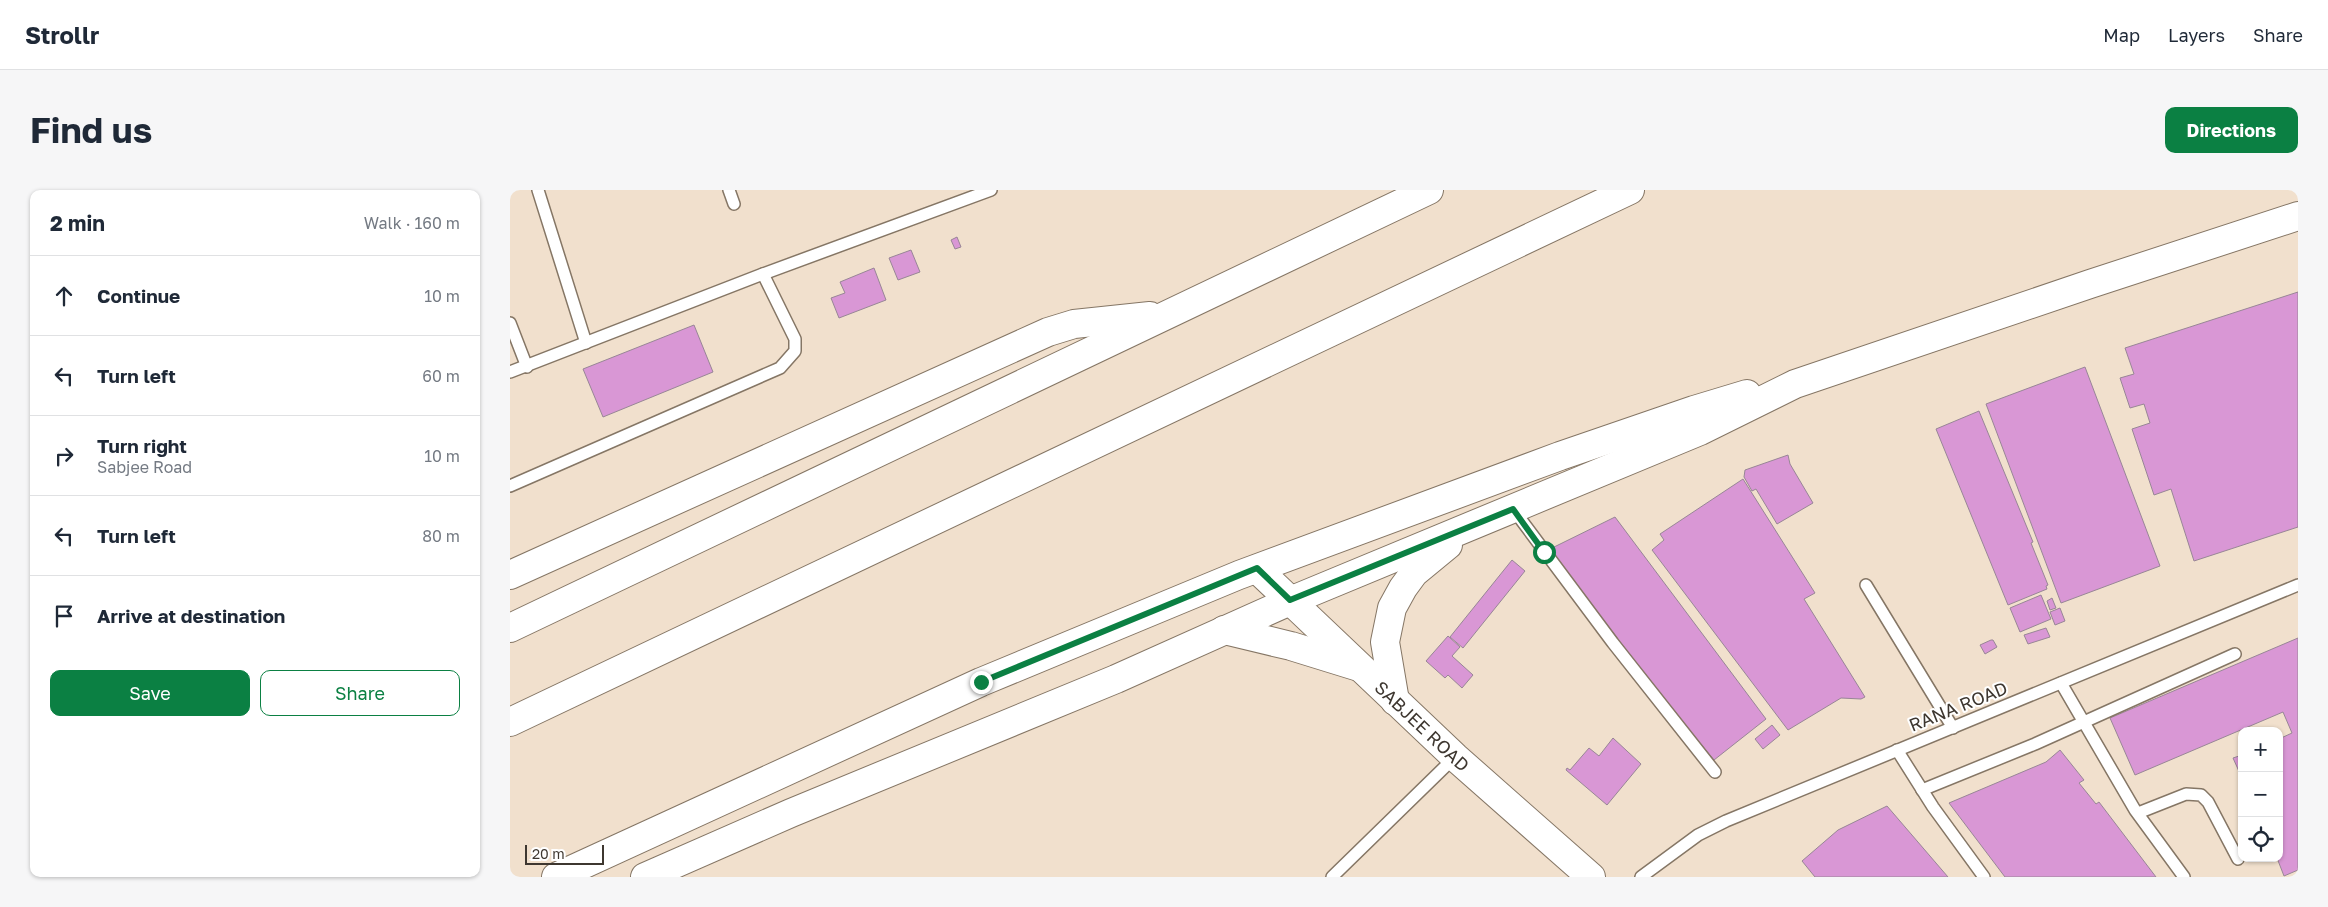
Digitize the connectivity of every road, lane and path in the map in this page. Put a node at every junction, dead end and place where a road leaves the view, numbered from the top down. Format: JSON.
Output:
{"nodes":[{"id":1,"x":538,"y":190,"type":"edge"},
{"id":2,"x":729,"y":190,"type":"edge"},
{"id":3,"x":1429,"y":190,"type":"edge"},
{"id":4,"x":1630,"y":190,"type":"edge"},
{"id":5,"x":987,"y":191,"type":"edge"},
{"id":6,"x":734,"y":204,"type":"dead end"},
{"id":7,"x":2298,"y":216,"type":"edge"},
{"id":8,"x":763,"y":274,"type":"junction"},
{"id":9,"x":1164,"y":315,"type":"junction"},
{"id":10,"x":510,"y":323,"type":"edge"},
{"id":11,"x":586,"y":343,"type":"junction"},
{"id":12,"x":527,"y":366,"type":"junction"},
{"id":13,"x":510,"y":372,"type":"edge"},
{"id":14,"x":1795,"y":384,"type":"junction"},
{"id":15,"x":510,"y":486,"type":"edge"},
{"id":16,"x":1513,"y":509,"type":"junction"},
{"id":17,"x":1474,"y":524,"type":"junction"},
{"id":18,"x":1257,"y":568,"type":"junction"},
{"id":19,"x":510,"y":575,"type":"edge"},
{"id":20,"x":1866,"y":585,"type":"dead end"},
{"id":21,"x":2297,"y":589,"type":"edge"},
{"id":22,"x":1290,"y":600,"type":"junction"},
{"id":23,"x":510,"y":628,"type":"edge"},
{"id":24,"x":1224,"y":630,"type":"junction"},
{"id":25,"x":2235,"y":654,"type":"dead end"},
{"id":26,"x":1359,"y":667,"type":"junction"},
{"id":27,"x":2061,"y":683,"type":"junction"},
{"id":28,"x":1395,"y":701,"type":"junction"},
{"id":29,"x":510,"y":722,"type":"edge"},
{"id":30,"x":2083,"y":723,"type":"junction"},
{"id":31,"x":1953,"y":728,"type":"junction"},
{"id":32,"x":1897,"y":750,"type":"junction"},
{"id":33,"x":1455,"y":757,"type":"junction"},
{"id":34,"x":1715,"y":772,"type":"dead end"},
{"id":35,"x":1922,"y":790,"type":"junction"},
{"id":36,"x":2138,"y":814,"type":"junction"},
{"id":37,"x":2238,"y":859,"type":"dead end"},
{"id":38,"x":556,"y":877,"type":"edge"},
{"id":39,"x":644,"y":877,"type":"edge"},
{"id":40,"x":1332,"y":877,"type":"edge"},
{"id":41,"x":1590,"y":877,"type":"edge"},
{"id":42,"x":1641,"y":877,"type":"edge"},
{"id":43,"x":1984,"y":877,"type":"edge"},
{"id":44,"x":2184,"y":877,"type":"edge"}],
"edges":[{"from":1,"to":11,"type":"lane"},
{"from":2,"to":6,"type":"lane"},
{"from":3,"to":9,"type":"main road"},
{"from":4,"to":29,"type":"main road"},
{"from":5,"to":8,"type":"lane"},
{"from":7,"to":14,"type":"main road"},
{"from":8,"to":11,"type":"lane"},
{"from":8,"to":15,"type":"lane"},
{"from":9,"to":19,"type":"main road"},
{"from":9,"to":23,"type":"main road"},
{"from":10,"to":12,"type":"lane"},
{"from":11,"to":12,"type":"lane"},
{"from":12,"to":13,"type":"lane"},
{"from":14,"to":16,"type":"main road"},
{"from":14,"to":18,"type":"main road"},
{"from":16,"to":17,"type":"main road"},
{"from":16,"to":34,"type":"lane"},
{"from":17,"to":22,"type":"main road"},
{"from":17,"to":28,"type":"main road"},
{"from":18,"to":22,"type":"main road","name":"SABJEE ROAD"},
{"from":18,"to":38,"type":"main road"},
{"from":20,"to":31,"type":"lane"},
{"from":21,"to":27,"type":"lane","name":"RANA ROAD"},
{"from":22,"to":24,"type":"main road"},
{"from":22,"to":26,"type":"main road","name":"SABJEE ROAD"},
{"from":24,"to":26,"type":"main road"},
{"from":24,"to":39,"type":"main road"},
{"from":25,"to":30,"type":"lane"},
{"from":26,"to":28,"type":"main road","name":"SABJEE ROAD"},
{"from":27,"to":30,"type":"lane"},
{"from":27,"to":31,"type":"lane","name":"RANA ROAD"},
{"from":28,"to":33,"type":"main road","name":"SABJEE ROAD"},
{"from":30,"to":35,"type":"lane"},
{"from":30,"to":36,"type":"lane"},
{"from":31,"to":32,"type":"lane","name":"RANA ROAD"},
{"from":32,"to":35,"type":"lane"},
{"from":32,"to":42,"type":"lane","name":"RANA ROAD"},
{"from":33,"to":40,"type":"lane"},
{"from":33,"to":41,"type":"main road","name":"SABJEE ROAD"},
{"from":35,"to":43,"type":"lane"},
{"from":36,"to":37,"type":"lane"},
{"from":36,"to":44,"type":"lane"}]}
